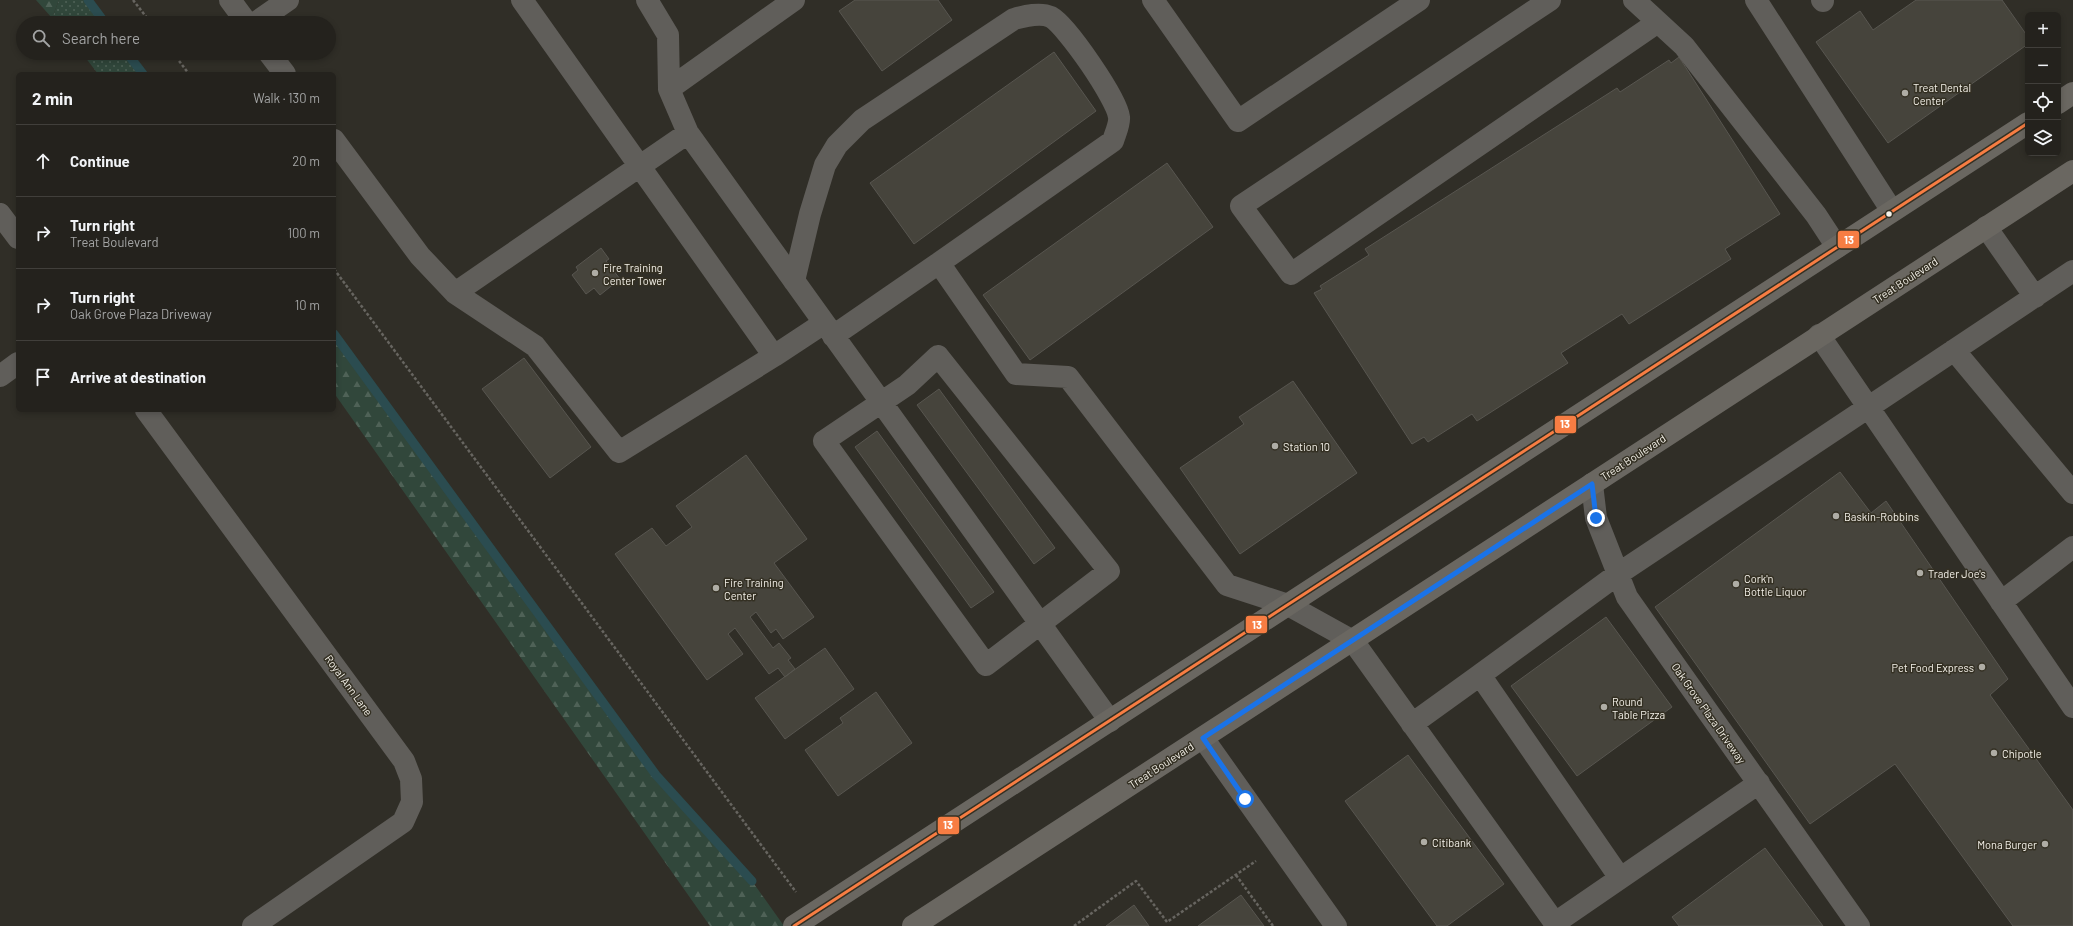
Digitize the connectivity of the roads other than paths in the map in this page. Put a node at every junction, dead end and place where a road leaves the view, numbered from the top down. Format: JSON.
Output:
{"nodes":[{"id":1,"x":230,"y":0,"type":"edge"},
{"id":2,"x":288,"y":0,"type":"edge"},
{"id":3,"x":522,"y":0,"type":"edge"},
{"id":4,"x":647,"y":0,"type":"edge"},
{"id":5,"x":794,"y":0,"type":"edge"},
{"id":6,"x":1153,"y":0,"type":"edge"},
{"id":7,"x":1419,"y":0,"type":"edge"},
{"id":8,"x":1550,"y":0,"type":"edge"},
{"id":9,"x":1634,"y":0,"type":"edge"},
{"id":10,"x":1756,"y":0,"type":"edge"},
{"id":11,"x":242,"y":16,"type":"edge"},
{"id":12,"x":265,"y":16,"type":"edge"},
{"id":13,"x":1658,"y":22,"type":"junction"},
{"id":14,"x":274,"y":60,"type":"edge"},
{"id":15,"x":283,"y":72,"type":"edge"},
{"id":16,"x":669,"y":89,"type":"junction"},
{"id":17,"x":2073,"y":93,"type":"edge"},
{"id":18,"x":2061,"y":101,"type":"edge"},
{"id":19,"x":2025,"y":124,"type":"edge"},
{"id":20,"x":688,"y":133,"type":"junction"},
{"id":21,"x":336,"y":143,"type":"edge"},
{"id":22,"x":640,"y":166,"type":"junction"},
{"id":23,"x":2073,"y":171,"type":"edge"},
{"id":24,"x":1892,"y":212,"type":"junction"},
{"id":25,"x":0,"y":214,"type":"edge"},
{"id":26,"x":1986,"y":226,"type":"junction"},
{"id":27,"x":16,"y":235,"type":"edge"},
{"id":28,"x":1837,"y":247,"type":"junction"},
{"id":29,"x":939,"y":263,"type":"junction"},
{"id":30,"x":2073,"y":271,"type":"edge"},
{"id":31,"x":794,"y":282,"type":"junction"},
{"id":32,"x":455,"y":293,"type":"junction"},
{"id":33,"x":2035,"y":296,"type":"junction"},
{"id":34,"x":828,"y":329,"type":"junction"},
{"id":35,"x":1819,"y":335,"type":"junction"},
{"id":36,"x":1954,"y":350,"type":"junction"},
{"id":37,"x":774,"y":356,"type":"junction"},
{"id":38,"x":16,"y":364,"type":"edge"},
{"id":39,"x":0,"y":376,"type":"edge"},
{"id":40,"x":880,"y":402,"type":"junction"},
{"id":41,"x":1869,"y":407,"type":"junction"},
{"id":42,"x":147,"y":412,"type":"edge"},
{"id":43,"x":1592,"y":484,"type":"junction"},
{"id":44,"x":2073,"y":493,"type":"edge"},
{"id":45,"x":2073,"y":547,"type":"edge"},
{"id":46,"x":1618,"y":574,"type":"junction"},
{"id":47,"x":2001,"y":602,"type":"junction"},
{"id":48,"x":1288,"y":605,"type":"junction"},
{"id":49,"x":1039,"y":624,"type":"junction"},
{"id":50,"x":1353,"y":641,"type":"junction"},
{"id":51,"x":1480,"y":675,"type":"junction"},
{"id":52,"x":2073,"y":707,"type":"edge"},
{"id":53,"x":1110,"y":721,"type":"junction"},
{"id":54,"x":1412,"y":724,"type":"junction"},
{"id":55,"x":1203,"y":738,"type":"junction"},
{"id":56,"x":1759,"y":783,"type":"junction"},
{"id":57,"x":1620,"y":878,"type":"junction"},
{"id":58,"x":1556,"y":925,"type":"edge"},
{"id":59,"x":253,"y":926,"type":"edge"},
{"id":60,"x":794,"y":926,"type":"edge"},
{"id":61,"x":913,"y":926,"type":"edge"},
{"id":62,"x":1336,"y":926,"type":"edge"},
{"id":63,"x":1859,"y":926,"type":"edge"}],
"edges":[{"from":1,"to":11,"type":"street"},
{"from":2,"to":12,"type":"street"},
{"from":3,"to":22,"type":"street"},
{"from":4,"to":16,"type":"street"},
{"from":5,"to":16,"type":"street"},
{"from":6,"to":7,"type":"street"},
{"from":8,"to":13,"type":"street"},
{"from":9,"to":13,"type":"street"},
{"from":10,"to":24,"type":"street"},
{"from":13,"to":28,"type":"street"},
{"from":14,"to":15,"type":"street"},
{"from":16,"to":20,"type":"street"},
{"from":17,"to":18,"type":"main road"},
{"from":19,"to":24,"type":"main road"},
{"from":20,"to":22,"type":"street"},
{"from":20,"to":31,"type":"street"},
{"from":21,"to":32,"type":"street"},
{"from":22,"to":32,"type":"street"},
{"from":22,"to":37,"type":"street"},
{"from":23,"to":26,"type":"main road","name":"Treat Boulevard"},
{"from":24,"to":28,"type":"main road"},
{"from":25,"to":27,"type":"street"},
{"from":26,"to":33,"type":"street"},
{"from":26,"to":35,"type":"main road","name":"Treat Boulevard"},
{"from":28,"to":48,"type":"main road"},
{"from":29,"to":31,"type":"street"},
{"from":29,"to":34,"type":"street"},
{"from":29,"to":48,"type":"street"},
{"from":30,"to":33,"type":"street"},
{"from":31,"to":34,"type":"street"},
{"from":32,"to":37,"type":"street"},
{"from":33,"to":36,"type":"street"},
{"from":34,"to":37,"type":"street"},
{"from":34,"to":40,"type":"street"},
{"from":35,"to":41,"type":"street"},
{"from":35,"to":43,"type":"main road","name":"Treat Boulevard"},
{"from":36,"to":41,"type":"street"},
{"from":36,"to":44,"type":"street"},
{"from":38,"to":39,"type":"street"},
{"from":40,"to":49,"type":"street"},
{"from":40,"to":49,"type":"street"},
{"from":40,"to":49,"type":"street"},
{"from":41,"to":46,"type":"street"},
{"from":41,"to":47,"type":"street"},
{"from":42,"to":59,"type":"street","name":"Royal Ann Lane"},
{"from":43,"to":46,"type":"street","name":"Oak Grove Plaza Driveway"},
{"from":43,"to":50,"type":"main road","name":"Treat Boulevard"},
{"from":45,"to":47,"type":"street"},
{"from":46,"to":51,"type":"street"},
{"from":46,"to":56,"type":"street","name":"Oak Grove Plaza Driveway"},
{"from":47,"to":52,"type":"street"},
{"from":48,"to":50,"type":"street"},
{"from":48,"to":53,"type":"main road"},
{"from":49,"to":53,"type":"street"},
{"from":50,"to":54,"type":"street"},
{"from":50,"to":55,"type":"main road","name":"Treat Boulevard"},
{"from":51,"to":54,"type":"street"},
{"from":51,"to":57,"type":"street"},
{"from":53,"to":60,"type":"main road"},
{"from":54,"to":58,"type":"street"},
{"from":55,"to":61,"type":"main road","name":"Treat Boulevard"},
{"from":55,"to":62,"type":"street"},
{"from":56,"to":57,"type":"street"},
{"from":56,"to":63,"type":"street","name":"Oak Grove Plaza Driveway"},
{"from":57,"to":58,"type":"street"}]}
